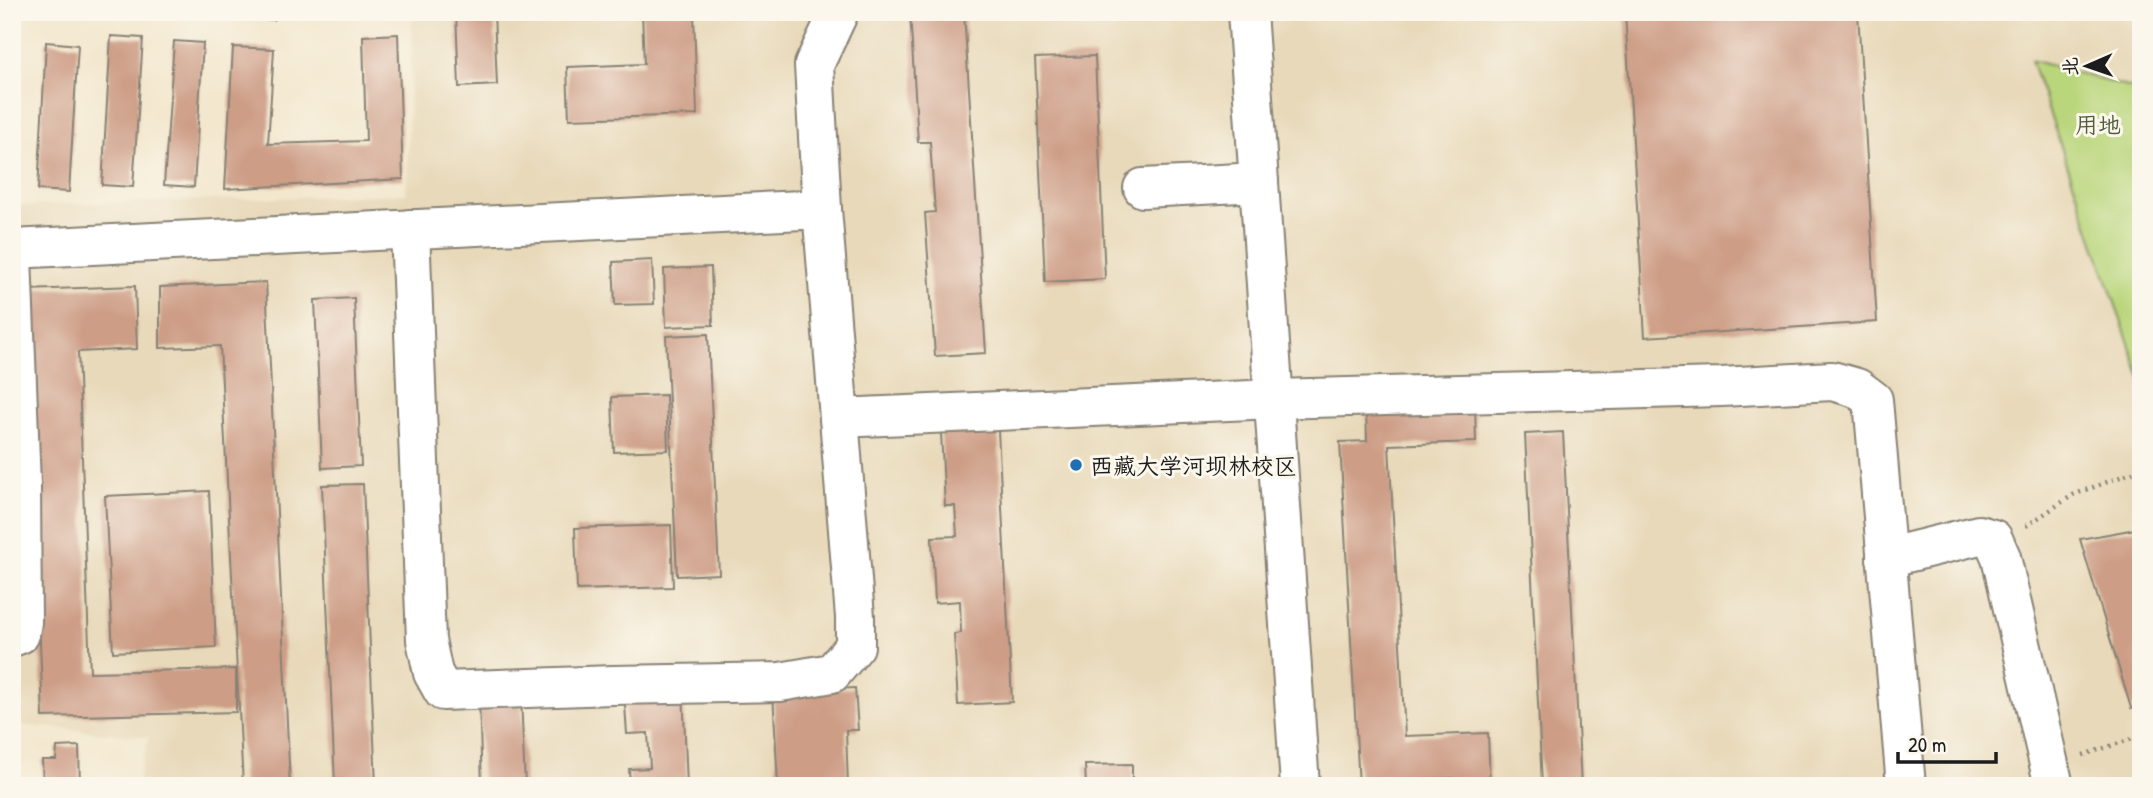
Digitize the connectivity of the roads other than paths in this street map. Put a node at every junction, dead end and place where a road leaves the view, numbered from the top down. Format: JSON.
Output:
{"nodes":[{"id":1,"x":810,"y":12,"type":"edge"},
{"id":2,"x":839,"y":12,"type":"edge"},
{"id":3,"x":1247,"y":12,"type":"edge"},
{"id":4,"x":814,"y":65,"type":"junction"},
{"id":5,"x":1259,"y":182,"type":"junction"},
{"id":6,"x":1143,"y":188,"type":"dead end"},
{"id":7,"x":822,"y":209,"type":"junction"},
{"id":8,"x":410,"y":229,"type":"junction"},
{"id":9,"x":12,"y":249,"type":"edge"},
{"id":10,"x":12,"y":257,"type":"edge"},
{"id":11,"x":15,"y":385,"type":"edge"},
{"id":12,"x":1274,"y":399,"type":"junction"},
{"id":13,"x":839,"y":418,"type":"junction"},
{"id":14,"x":16,"y":485,"type":"edge"},
{"id":15,"x":1886,"y":558,"type":"junction"},
{"id":16,"x":12,"y":637,"type":"edge"},
{"id":17,"x":2052,"y":776,"type":"edge"},
{"id":18,"x":1300,"y":786,"type":"edge"},
{"id":19,"x":1906,"y":786,"type":"edge"}],
"edges":[{"from":1,"to":4,"type":"lane"},
{"from":2,"to":4,"type":"lane"},
{"from":3,"to":5,"type":"lane"},
{"from":4,"to":7,"type":"lane"},
{"from":5,"to":6,"type":"lane"},
{"from":5,"to":12,"type":"lane"},
{"from":7,"to":8,"type":"lane"},
{"from":7,"to":13,"type":"lane"},
{"from":8,"to":9,"type":"lane"},
{"from":8,"to":13,"type":"lane"},
{"from":10,"to":11,"type":"lane"},
{"from":11,"to":14,"type":"lane"},
{"from":12,"to":13,"type":"lane"},
{"from":12,"to":15,"type":"lane"},
{"from":12,"to":18,"type":"lane"},
{"from":14,"to":16,"type":"lane"},
{"from":15,"to":17,"type":"lane"},
{"from":15,"to":19,"type":"lane"}]}
